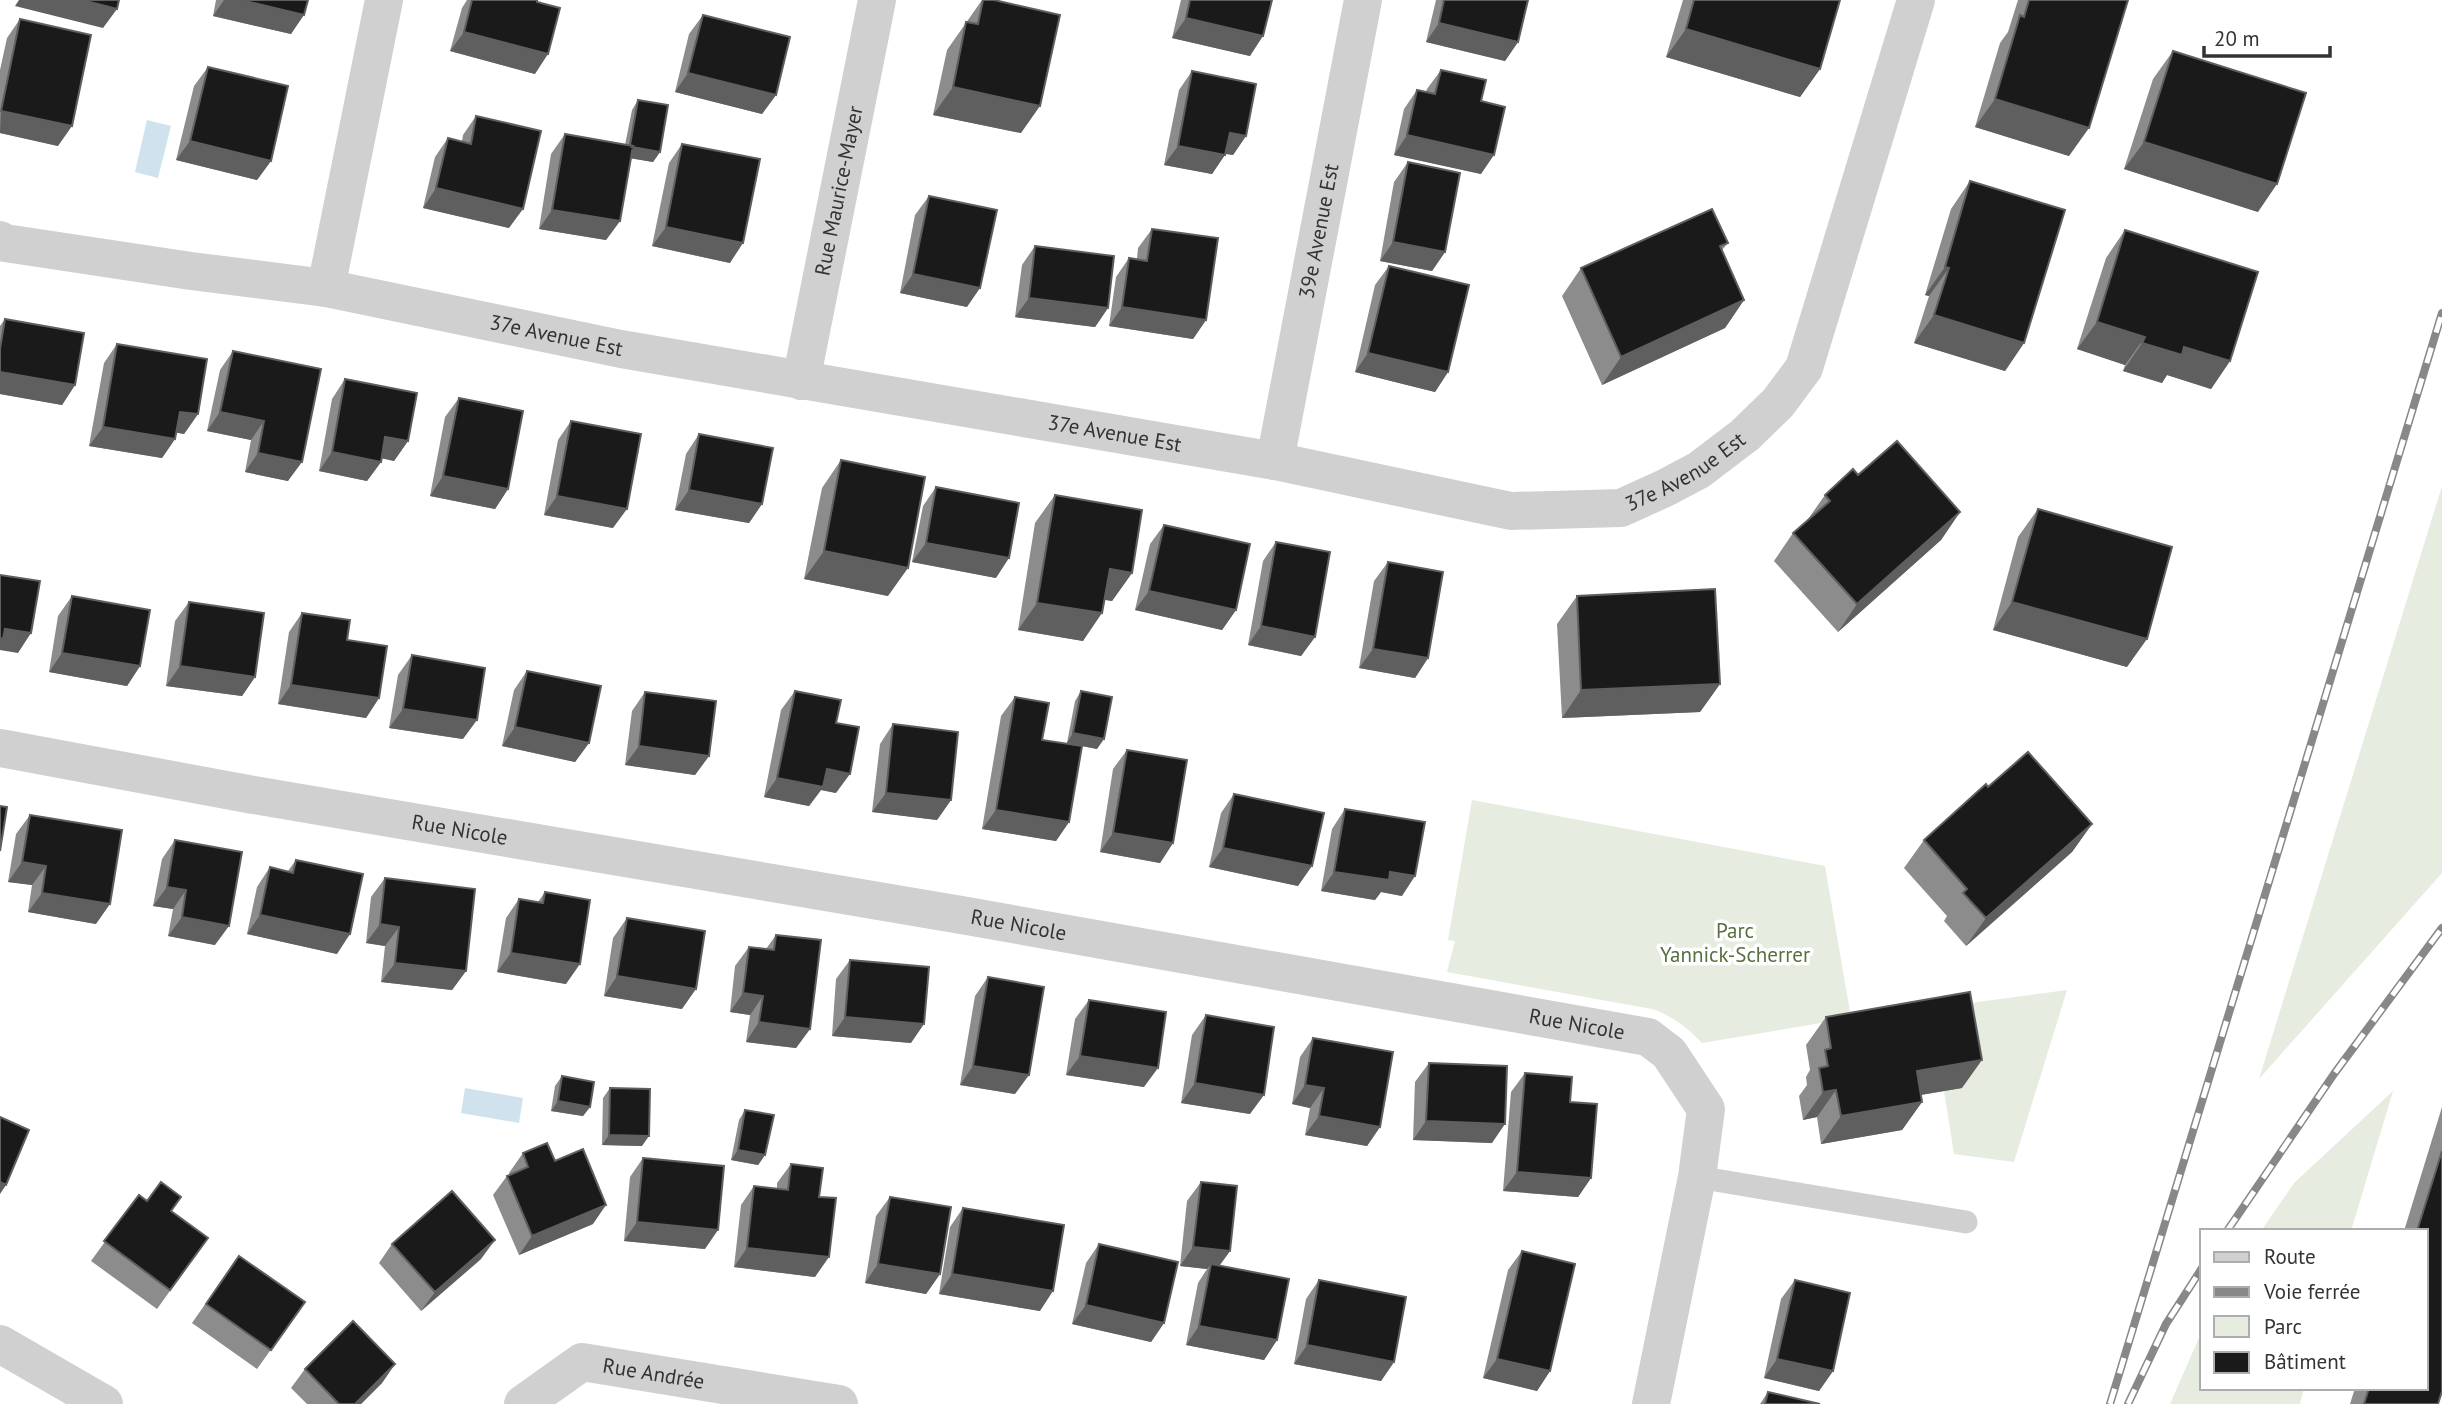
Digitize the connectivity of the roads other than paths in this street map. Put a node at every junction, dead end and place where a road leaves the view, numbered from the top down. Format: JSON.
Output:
{"nodes":[{"id":1,"x":384,"y":0,"type":"edge"},
{"id":2,"x":877,"y":0,"type":"edge"},
{"id":3,"x":1363,"y":0,"type":"edge"},
{"id":4,"x":1916,"y":0,"type":"edge"},
{"id":5,"x":0,"y":240,"type":"edge"},
{"id":6,"x":326,"y":288,"type":"junction"},
{"id":7,"x":801,"y":381,"type":"junction"},
{"id":8,"x":1275,"y":461,"type":"junction"},
{"id":9,"x":0,"y":748,"type":"edge"},
{"id":10,"x":1697,"y":1177,"type":"junction"},
{"id":11,"x":1966,"y":1222,"type":"dead end"},
{"id":12,"x":0,"y":1345,"type":"edge"},
{"id":13,"x":104,"y":1404,"type":"edge"},
{"id":14,"x":523,"y":1404,"type":"edge"},
{"id":15,"x":839,"y":1404,"type":"edge"},
{"id":16,"x":1651,"y":1404,"type":"edge"}],
"edges":[{"from":1,"to":6,"type":"street"},
{"from":2,"to":7,"type":"street","name":"Rue Maurice-Mayer"},
{"from":3,"to":8,"type":"street","name":"39e Avenue Est"},
{"from":4,"to":8,"type":"street","name":"37e Avenue Est"},
{"from":5,"to":6,"type":"street","name":"37e Avenue Est"},
{"from":6,"to":7,"type":"street","name":"37e Avenue Est"},
{"from":7,"to":8,"type":"street","name":"37e Avenue Est"},
{"from":9,"to":10,"type":"street","name":"Rue Nicole"},
{"from":10,"to":11,"type":"lane"},
{"from":10,"to":16,"type":"street","name":"Rue Nicole"},
{"from":12,"to":13,"type":"street"},
{"from":14,"to":15,"type":"street","name":"Rue Andrée"}]}
